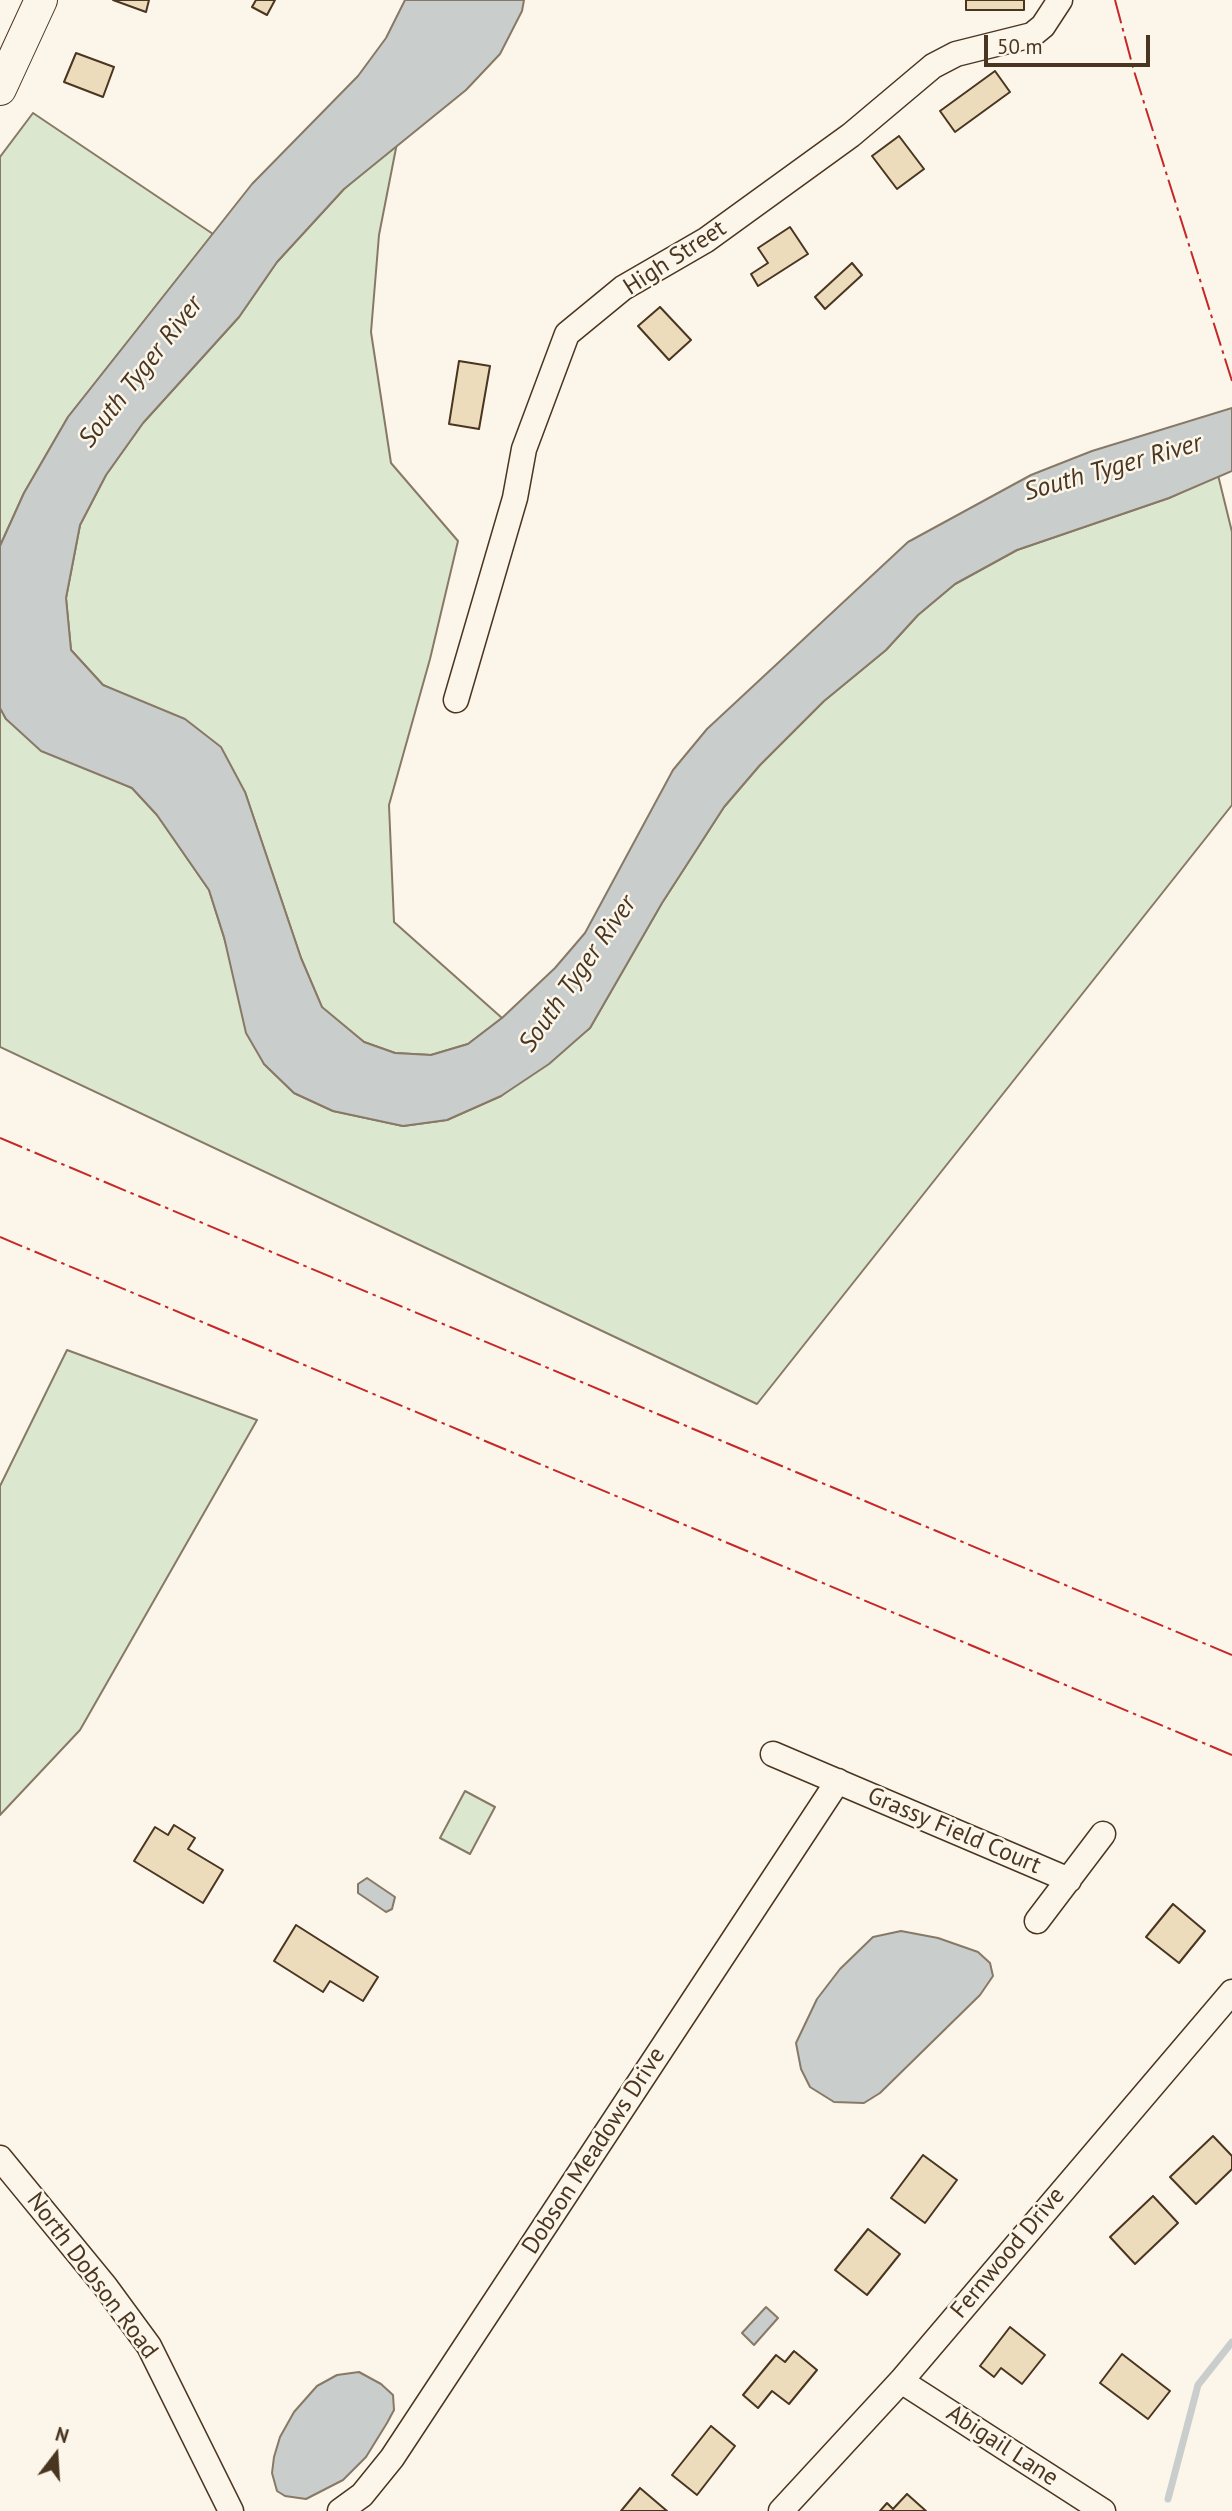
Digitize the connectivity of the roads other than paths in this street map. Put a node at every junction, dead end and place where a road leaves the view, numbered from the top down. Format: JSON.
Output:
{"nodes":[{"id":1,"x":41,"y":0,"type":"edge"},
{"id":2,"x":1060,"y":0,"type":"edge"},
{"id":3,"x":0,"y":89,"type":"edge"},
{"id":4,"x":456,"y":700,"type":"dead end"},
{"id":5,"x":773,"y":1754,"type":"dead end"},
{"id":6,"x":838,"y":1781,"type":"junction"},
{"id":7,"x":1103,"y":1834,"type":"dead end"},
{"id":8,"x":1069,"y":1880,"type":"junction"},
{"id":9,"x":1037,"y":1921,"type":"dead end"},
{"id":10,"x":1232,"y":1992,"type":"edge"},
{"id":11,"x":0,"y":2158,"type":"edge"},
{"id":12,"x":901,"y":2381,"type":"junction"},
{"id":13,"x":231,"y":2511,"type":"edge"},
{"id":14,"x":340,"y":2511,"type":"edge"},
{"id":15,"x":780,"y":2511,"type":"edge"},
{"id":16,"x":1103,"y":2511,"type":"edge"}],
"edges":[{"from":1,"to":3,"type":"main road"},
{"from":2,"to":4,"type":"street","name":"High Street"},
{"from":5,"to":6,"type":"street","name":"Grassy Field Court"},
{"from":6,"to":8,"type":"street","name":"Grassy Field Court"},
{"from":6,"to":14,"type":"street","name":"Dobson Meadows Drive"},
{"from":7,"to":8,"type":"street","name":"Grassy Field Court"},
{"from":8,"to":9,"type":"street","name":"Grassy Field Court"},
{"from":10,"to":12,"type":"street","name":"Fernwood Drive"},
{"from":11,"to":13,"type":"street","name":"North Dobson Road"},
{"from":12,"to":15,"type":"street","name":"Fernwood Drive"},
{"from":12,"to":16,"type":"street","name":"Abigail Lane"}]}
